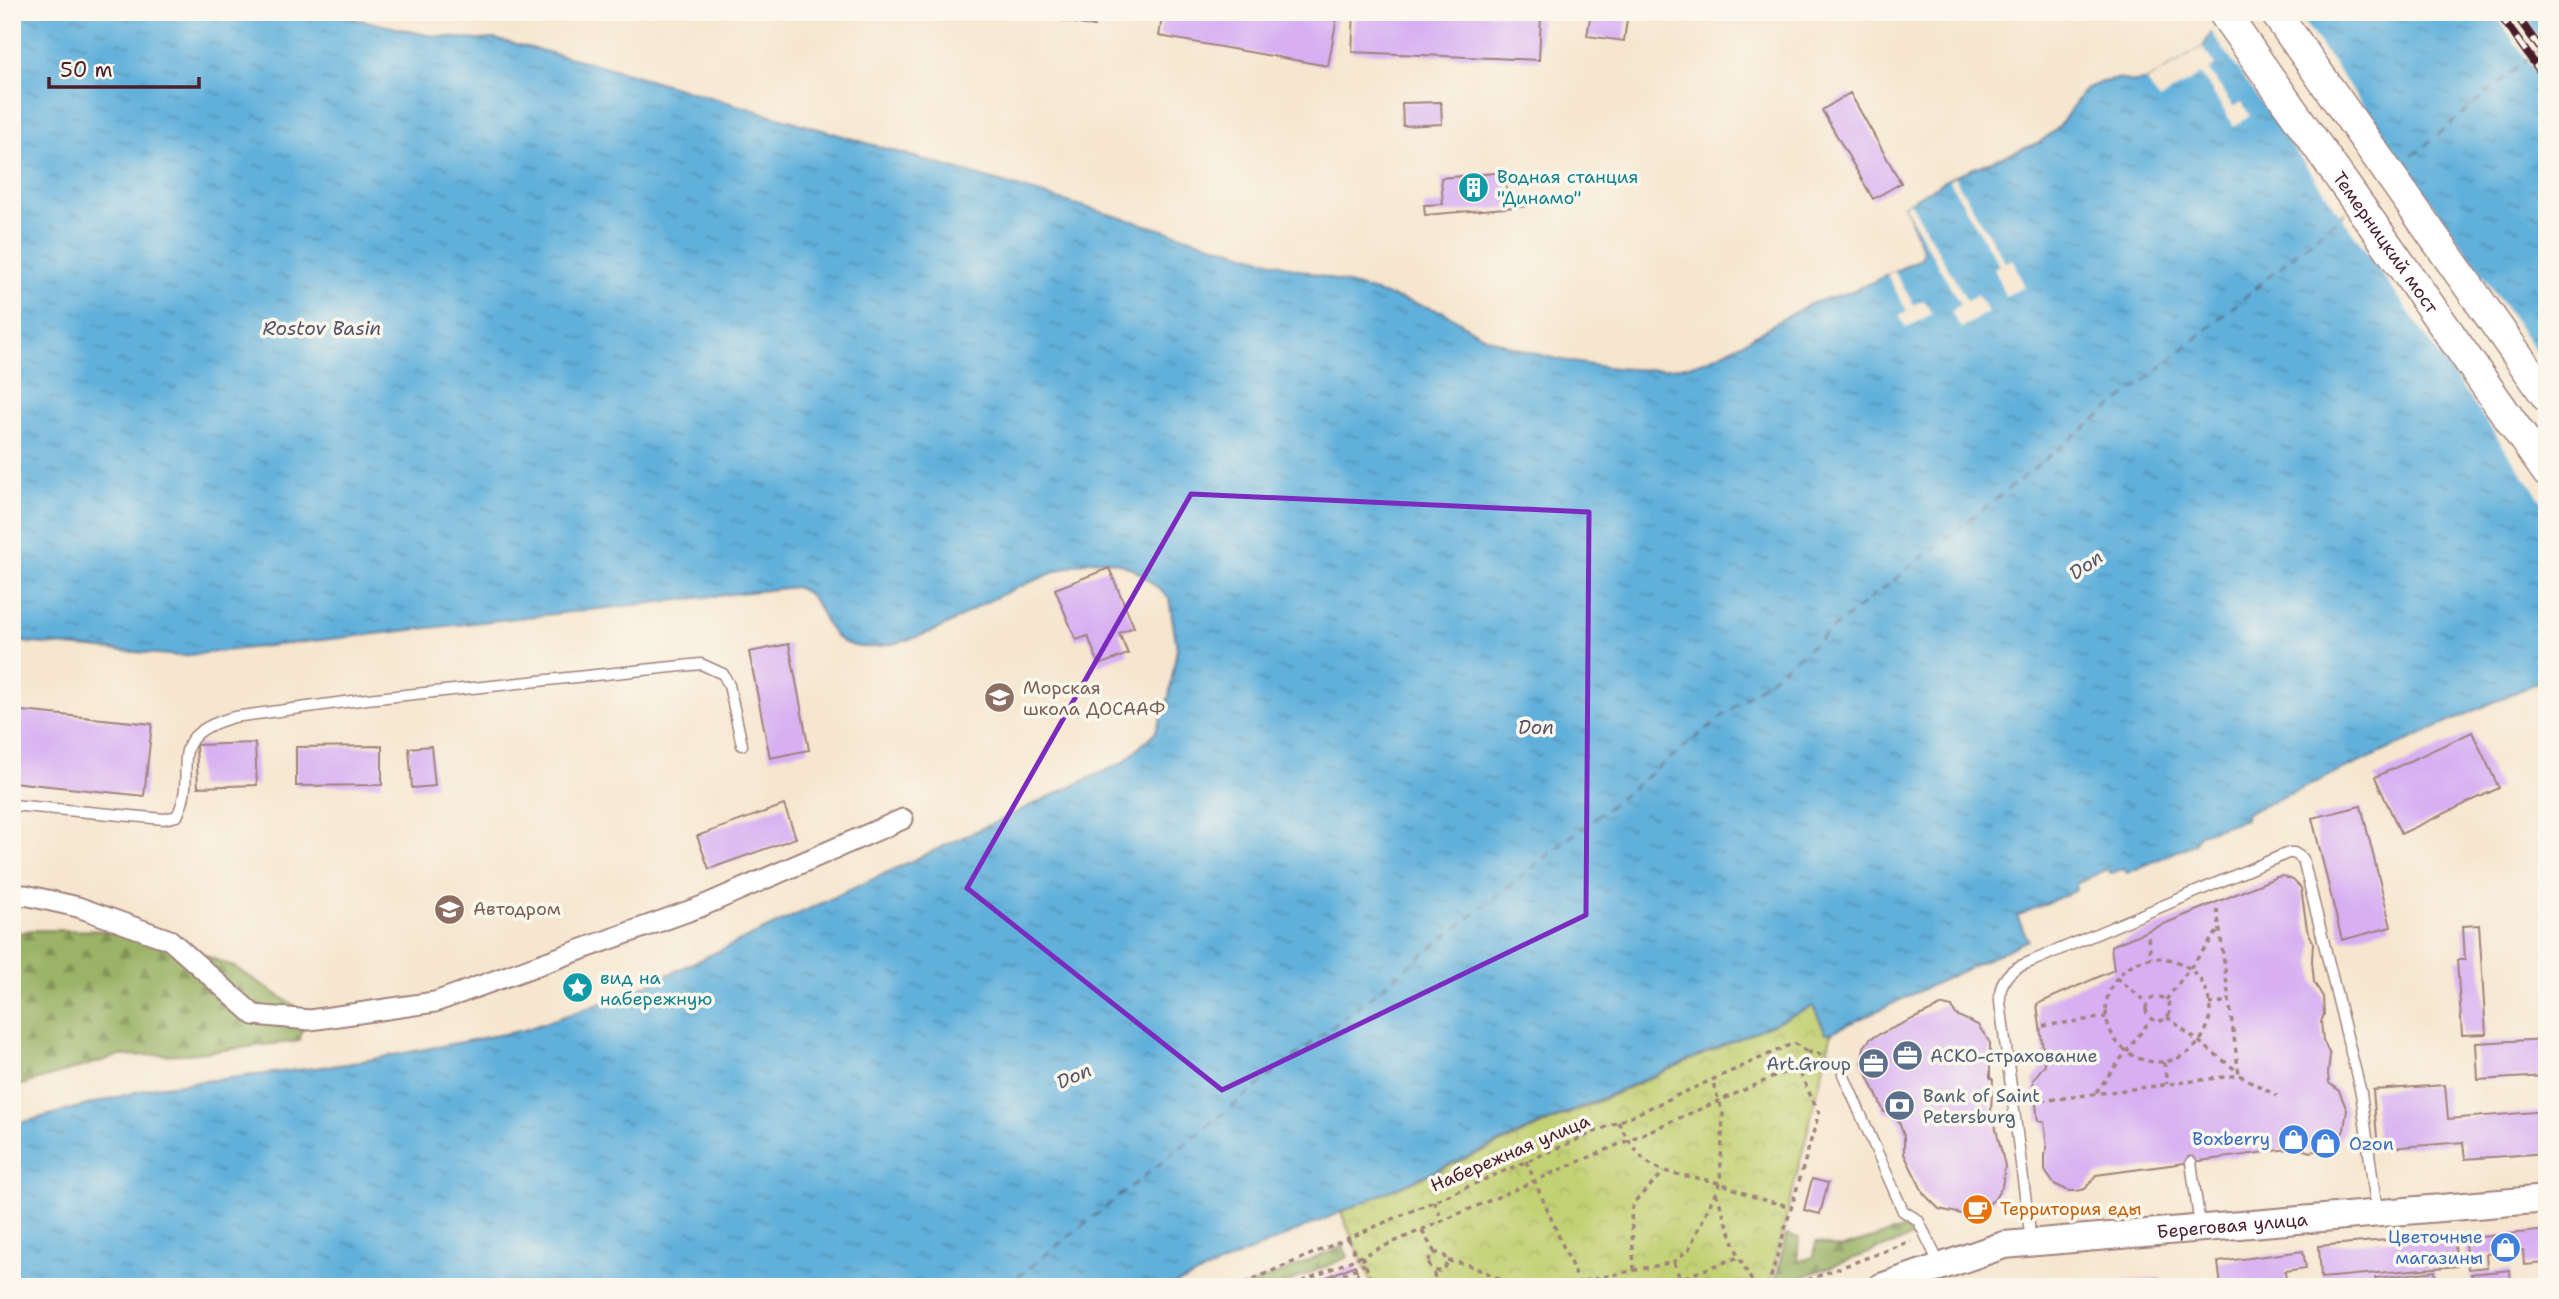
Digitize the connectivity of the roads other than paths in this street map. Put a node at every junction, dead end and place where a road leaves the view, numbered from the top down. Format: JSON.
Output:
{"nodes":[{"id":1,"x":2223,"y":12,"type":"edge"},
{"id":2,"x":2275,"y":12,"type":"edge"},
{"id":3,"x":2547,"y":397,"type":"edge"},
{"id":4,"x":2547,"y":472,"type":"edge"},
{"id":5,"x":742,"y":744,"type":"dead end"},
{"id":6,"x":12,"y":805,"type":"edge"},
{"id":7,"x":903,"y":819,"type":"dead end"},
{"id":8,"x":12,"y":899,"type":"edge"},
{"id":9,"x":1843,"y":1074,"type":"road end"},
{"id":10,"x":2191,"y":1162,"type":"dead end"},
{"id":11,"x":2547,"y":1199,"type":"edge"},
{"id":12,"x":2377,"y":1213,"type":"junction"},
{"id":13,"x":2200,"y":1227,"type":"junction"},
{"id":14,"x":2031,"y":1241,"type":"junction"},
{"id":15,"x":1945,"y":1276,"type":"edge"},
{"id":16,"x":1881,"y":1287,"type":"edge"}],
"edges":[{"from":1,"to":4,"type":"main road","name":"Темерницкий мост"},
{"from":2,"to":3,"type":"main road"},
{"from":5,"to":6,"type":"lane"},
{"from":7,"to":8,"type":"street"},
{"from":9,"to":15,"type":"lane"},
{"from":10,"to":13,"type":"lane"},
{"from":11,"to":12,"type":"main road","name":"Береговая улица"},
{"from":12,"to":13,"type":"main road","name":"Береговая улица"},
{"from":12,"to":14,"type":"lane"},
{"from":13,"to":14,"type":"main road","name":"Береговая улица"},
{"from":14,"to":15,"type":"main road","name":"Береговая улица"},
{"from":15,"to":16,"type":"main road","name":"Береговая улица"}]}
